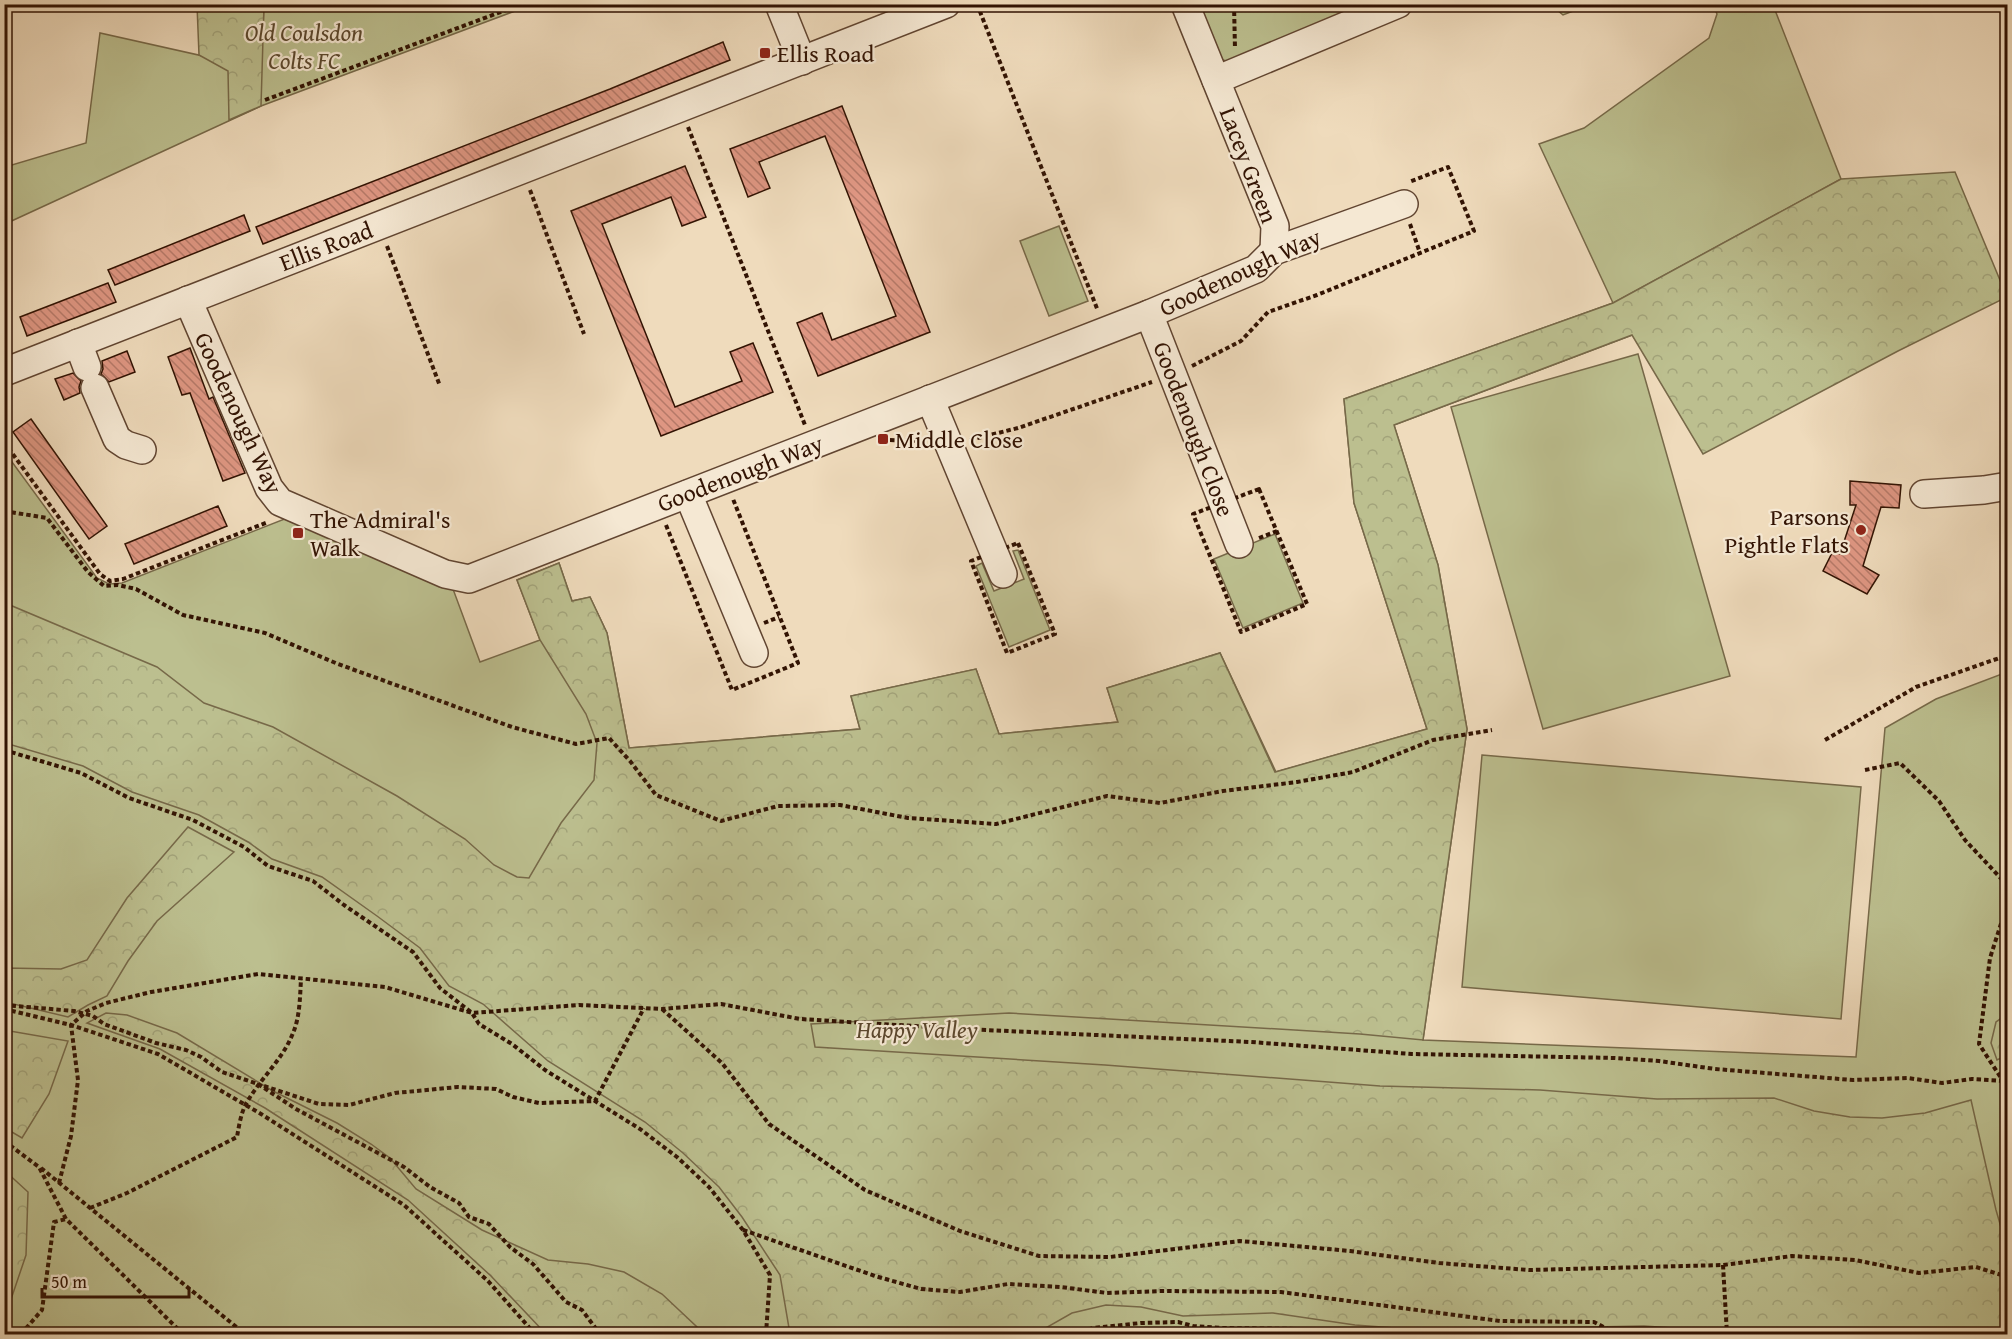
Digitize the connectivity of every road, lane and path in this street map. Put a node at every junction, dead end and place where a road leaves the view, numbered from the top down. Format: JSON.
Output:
{"nodes":[{"id":1,"x":522,"y":4,"type":"edge"},
{"id":2,"x":778,"y":4,"type":"edge"},
{"id":3,"x":946,"y":4,"type":"edge"},
{"id":4,"x":977,"y":4,"type":"edge"},
{"id":5,"x":1185,"y":4,"type":"edge"},
{"id":6,"x":1234,"y":4,"type":"edge"},
{"id":7,"x":1398,"y":4,"type":"edge"},
{"id":8,"x":802,"y":61,"type":"junction"},
{"id":9,"x":1226,"y":76,"type":"junction"},
{"id":10,"x":265,"y":100,"type":"dead end"},
{"id":11,"x":681,"y":108,"type":"junction"},
{"id":12,"x":522,"y":170,"type":"junction"},
{"id":13,"x":1404,"y":204,"type":"dead end"},
{"id":14,"x":380,"y":225,"type":"junction"},
{"id":15,"x":1274,"y":251,"type":"junction"},
{"id":16,"x":188,"y":300,"type":"junction"},
{"id":17,"x":1149,"y":314,"type":"junction"},
{"id":18,"x":1106,"y":331,"type":"junction"},
{"id":19,"x":584,"y":334,"type":"dead end"},
{"id":20,"x":87,"y":366,"type":"junction"},
{"id":21,"x":7,"y":371,"type":"dead end"},
{"id":22,"x":440,"y":386,"type":"dead end"},
{"id":23,"x":930,"y":399,"type":"junction"},
{"id":24,"x":4,"y":442,"type":"edge"},
{"id":25,"x":813,"y":445,"type":"junction"},
{"id":26,"x":142,"y":450,"type":"dead end"},
{"id":27,"x":2007,"y":486,"type":"edge"},
{"id":28,"x":688,"y":494,"type":"junction"},
{"id":29,"x":1924,"y":494,"type":"dead end"},
{"id":30,"x":297,"y":510,"type":"junction"},
{"id":31,"x":4,"y":511,"type":"edge"},
{"id":32,"x":1239,"y":544,"type":"dead end"},
{"id":33,"x":998,"y":563,"type":"junction"},
{"id":34,"x":754,"y":653,"type":"dead end"},
{"id":35,"x":2007,"y":655,"type":"edge"},
{"id":36,"x":1492,"y":730,"type":"dead end"},
{"id":37,"x":1826,"y":740,"type":"dead end"},
{"id":38,"x":4,"y":750,"type":"edge"},
{"id":39,"x":1865,"y":770,"type":"dead end"},
{"id":40,"x":2007,"y":886,"type":"edge"},
{"id":41,"x":2007,"y":902,"type":"edge"},
{"id":42,"x":301,"y":979,"type":"junction"},
{"id":43,"x":4,"y":1007,"type":"edge"},
{"id":44,"x":644,"y":1008,"type":"junction"},
{"id":45,"x":662,"y":1009,"type":"junction"},
{"id":46,"x":84,"y":1013,"type":"junction"},
{"id":47,"x":472,"y":1013,"type":"junction"},
{"id":48,"x":71,"y":1025,"type":"junction"},
{"id":49,"x":2005,"y":1080,"type":"edge"},
{"id":50,"x":258,"y":1084,"type":"junction"},
{"id":51,"x":2006,"y":1089,"type":"edge"},
{"id":52,"x":2007,"y":1096,"type":"edge"},
{"id":53,"x":595,"y":1101,"type":"junction"},
{"id":54,"x":245,"y":1105,"type":"junction"},
{"id":55,"x":4,"y":1141,"type":"edge"},
{"id":56,"x":39,"y":1167,"type":"junction"},
{"id":57,"x":59,"y":1183,"type":"junction"},
{"id":58,"x":90,"y":1208,"type":"junction"},
{"id":59,"x":66,"y":1219,"type":"junction"},
{"id":60,"x":743,"y":1230,"type":"junction"},
{"id":61,"x":1723,"y":1265,"type":"junction"},
{"id":62,"x":2007,"y":1277,"type":"edge"},
{"id":63,"x":1093,"y":1328,"type":"junction"},
{"id":64,"x":21,"y":1335,"type":"edge"},
{"id":65,"x":183,"y":1335,"type":"edge"},
{"id":66,"x":245,"y":1335,"type":"edge"},
{"id":67,"x":535,"y":1335,"type":"edge"},
{"id":68,"x":600,"y":1335,"type":"edge"},
{"id":69,"x":766,"y":1335,"type":"edge"},
{"id":70,"x":1074,"y":1335,"type":"edge"},
{"id":71,"x":1094,"y":1335,"type":"edge"},
{"id":72,"x":1372,"y":1335,"type":"edge"},
{"id":73,"x":1617,"y":1335,"type":"edge"},
{"id":74,"x":1727,"y":1335,"type":"edge"},
{"id":75,"x":1803,"y":1335,"type":"edge"},
{"id":76,"x":1904,"y":1335,"type":"edge"}],
"edges":[{"from":1,"to":10,"type":"path"},
{"from":2,"to":8,"type":"street"},
{"from":3,"to":8,"type":"street","name":"Ellis Road"},
{"from":4,"to":18,"type":"path"},
{"from":5,"to":9,"type":"street","name":"Lacey Green"},
{"from":6,"to":9,"type":"path"},
{"from":7,"to":9,"type":"street","name":"Lacey Green"},
{"from":8,"to":11,"type":"street","name":"Ellis Road"},
{"from":9,"to":15,"type":"street","name":"Lacey Green"},
{"from":11,"to":12,"type":"street","name":"Ellis Road"},
{"from":11,"to":25,"type":"path"},
{"from":12,"to":14,"type":"street","name":"Ellis Road"},
{"from":12,"to":19,"type":"path"},
{"from":13,"to":15,"type":"street","name":"Goodenough Way"},
{"from":14,"to":16,"type":"street","name":"Ellis Road"},
{"from":14,"to":22,"type":"path"},
{"from":15,"to":17,"type":"street","name":"Goodenough Way"},
{"from":16,"to":20,"type":"street","name":"Ellis Road"},
{"from":16,"to":30,"type":"street","name":"Goodenough Way"},
{"from":17,"to":18,"type":"street","name":"Goodenough Way"},
{"from":17,"to":32,"type":"street","name":"Goodenough Close"},
{"from":18,"to":23,"type":"street","name":"Goodenough Way"},
{"from":20,"to":21,"type":"street","name":"Ellis Road"},
{"from":20,"to":26,"type":"street"},
{"from":23,"to":25,"type":"street","name":"Goodenough Way"},
{"from":23,"to":33,"type":"street"},
{"from":24,"to":30,"type":"path"},
{"from":25,"to":28,"type":"street","name":"Goodenough Way"},
{"from":27,"to":29,"type":"street"},
{"from":28,"to":30,"type":"street","name":"Goodenough Way"},
{"from":28,"to":34,"type":"street"},
{"from":31,"to":36,"type":"path"},
{"from":33,"to":33,"type":"path"},
{"from":35,"to":37,"type":"path"},
{"from":38,"to":47,"type":"path"},
{"from":39,"to":40,"type":"path"},
{"from":41,"to":49,"type":"path"},
{"from":42,"to":46,"type":"path"},
{"from":42,"to":47,"type":"path"},
{"from":42,"to":50,"type":"path"},
{"from":43,"to":46,"type":"path"},
{"from":43,"to":48,"type":"path"},
{"from":44,"to":45,"type":"path"},
{"from":44,"to":47,"type":"path"},
{"from":44,"to":53,"type":"path"},
{"from":45,"to":49,"type":"path"},
{"from":45,"to":61,"type":"path"},
{"from":46,"to":48,"type":"path"},
{"from":46,"to":50,"type":"path"},
{"from":47,"to":53,"type":"path"},
{"from":48,"to":54,"type":"path"},
{"from":48,"to":57,"type":"path"},
{"from":49,"to":51,"type":"path"},
{"from":50,"to":53,"type":"path"},
{"from":50,"to":54,"type":"path"},
{"from":50,"to":68,"type":"path"},
{"from":51,"to":52,"type":"path"},
{"from":53,"to":60,"type":"path"},
{"from":54,"to":58,"type":"path"},
{"from":54,"to":67,"type":"path"},
{"from":55,"to":56,"type":"path"},
{"from":56,"to":57,"type":"path"},
{"from":56,"to":59,"type":"path"},
{"from":57,"to":58,"type":"path"},
{"from":58,"to":66,"type":"path"},
{"from":59,"to":64,"type":"path"},
{"from":59,"to":65,"type":"path"},
{"from":60,"to":69,"type":"path"},
{"from":60,"to":73,"type":"path"},
{"from":61,"to":62,"type":"path"},
{"from":61,"to":74,"type":"path"},
{"from":63,"to":70,"type":"path"},
{"from":63,"to":71,"type":"path"},
{"from":63,"to":72,"type":"path"},
{"from":75,"to":76,"type":"path"}]}
